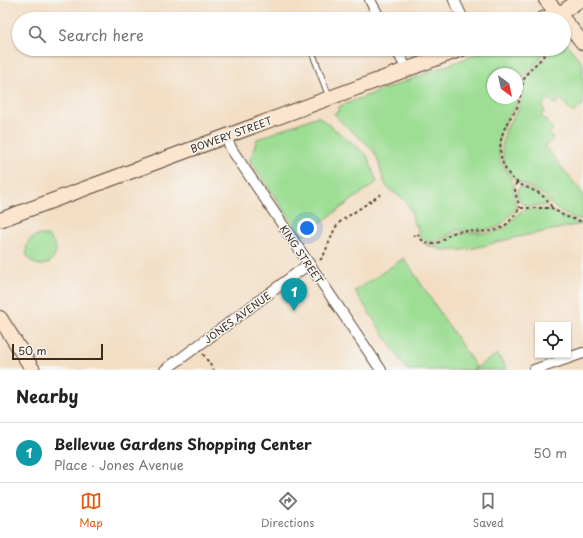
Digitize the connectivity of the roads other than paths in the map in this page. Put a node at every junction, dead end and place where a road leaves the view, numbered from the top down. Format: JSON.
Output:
{"nodes":[{"id":1,"x":370,"y":0,"type":"edge"},
{"id":2,"x":454,"y":0,"type":"edge"},
{"id":3,"x":546,"y":0,"type":"edge"},
{"id":4,"x":580,"y":0,"type":"edge"},
{"id":5,"x":376,"y":12,"type":"edge"},
{"id":6,"x":460,"y":12,"type":"edge"},
{"id":7,"x":557,"y":12,"type":"edge"},
{"id":8,"x":568,"y":12,"type":"edge"},
{"id":9,"x":571,"y":29,"type":"edge"},
{"id":10,"x":583,"y":43,"type":"edge"},
{"id":11,"x":314,"y":56,"type":"edge"},
{"id":12,"x":400,"y":56,"type":"edge"},
{"id":13,"x":443,"y":56,"type":"edge"},
{"id":14,"x":407,"y":69,"type":"junction"},
{"id":15,"x":329,"y":98,"type":"junction"},
{"id":16,"x":225,"y":136,"type":"junction"},
{"id":17,"x":0,"y":220,"type":"edge"},
{"id":18,"x":310,"y":265,"type":"junction"},
{"id":19,"x":0,"y":318,"type":"edge"},
{"id":20,"x":583,"y":353,"type":"edge"},
{"id":21,"x":168,"y":369,"type":"edge"},
{"id":22,"x":33,"y":370,"type":"edge"},
{"id":23,"x":381,"y":370,"type":"edge"},
{"id":24,"x":534,"y":370,"type":"edge"}],
"edges":[{"from":1,"to":5,"type":"street"},
{"from":2,"to":6,"type":"street"},
{"from":3,"to":7,"type":"street"},
{"from":4,"to":8,"type":"street"},
{"from":9,"to":10,"type":"street"},
{"from":11,"to":15,"type":"lane"},
{"from":12,"to":14,"type":"street"},
{"from":13,"to":14,"type":"street","name":"BOWERY STREET"},
{"from":14,"to":15,"type":"street","name":"BOWERY STREET"},
{"from":15,"to":16,"type":"street","name":"BOWERY STREET"},
{"from":16,"to":17,"type":"street","name":"BOWERY STREET"},
{"from":16,"to":18,"type":"street","name":"KING STREET"},
{"from":18,"to":21,"type":"street","name":"JONES AVENUE"},
{"from":18,"to":23,"type":"street","name":"KING STREET"},
{"from":19,"to":22,"type":"street"},
{"from":20,"to":24,"type":"street"}]}
